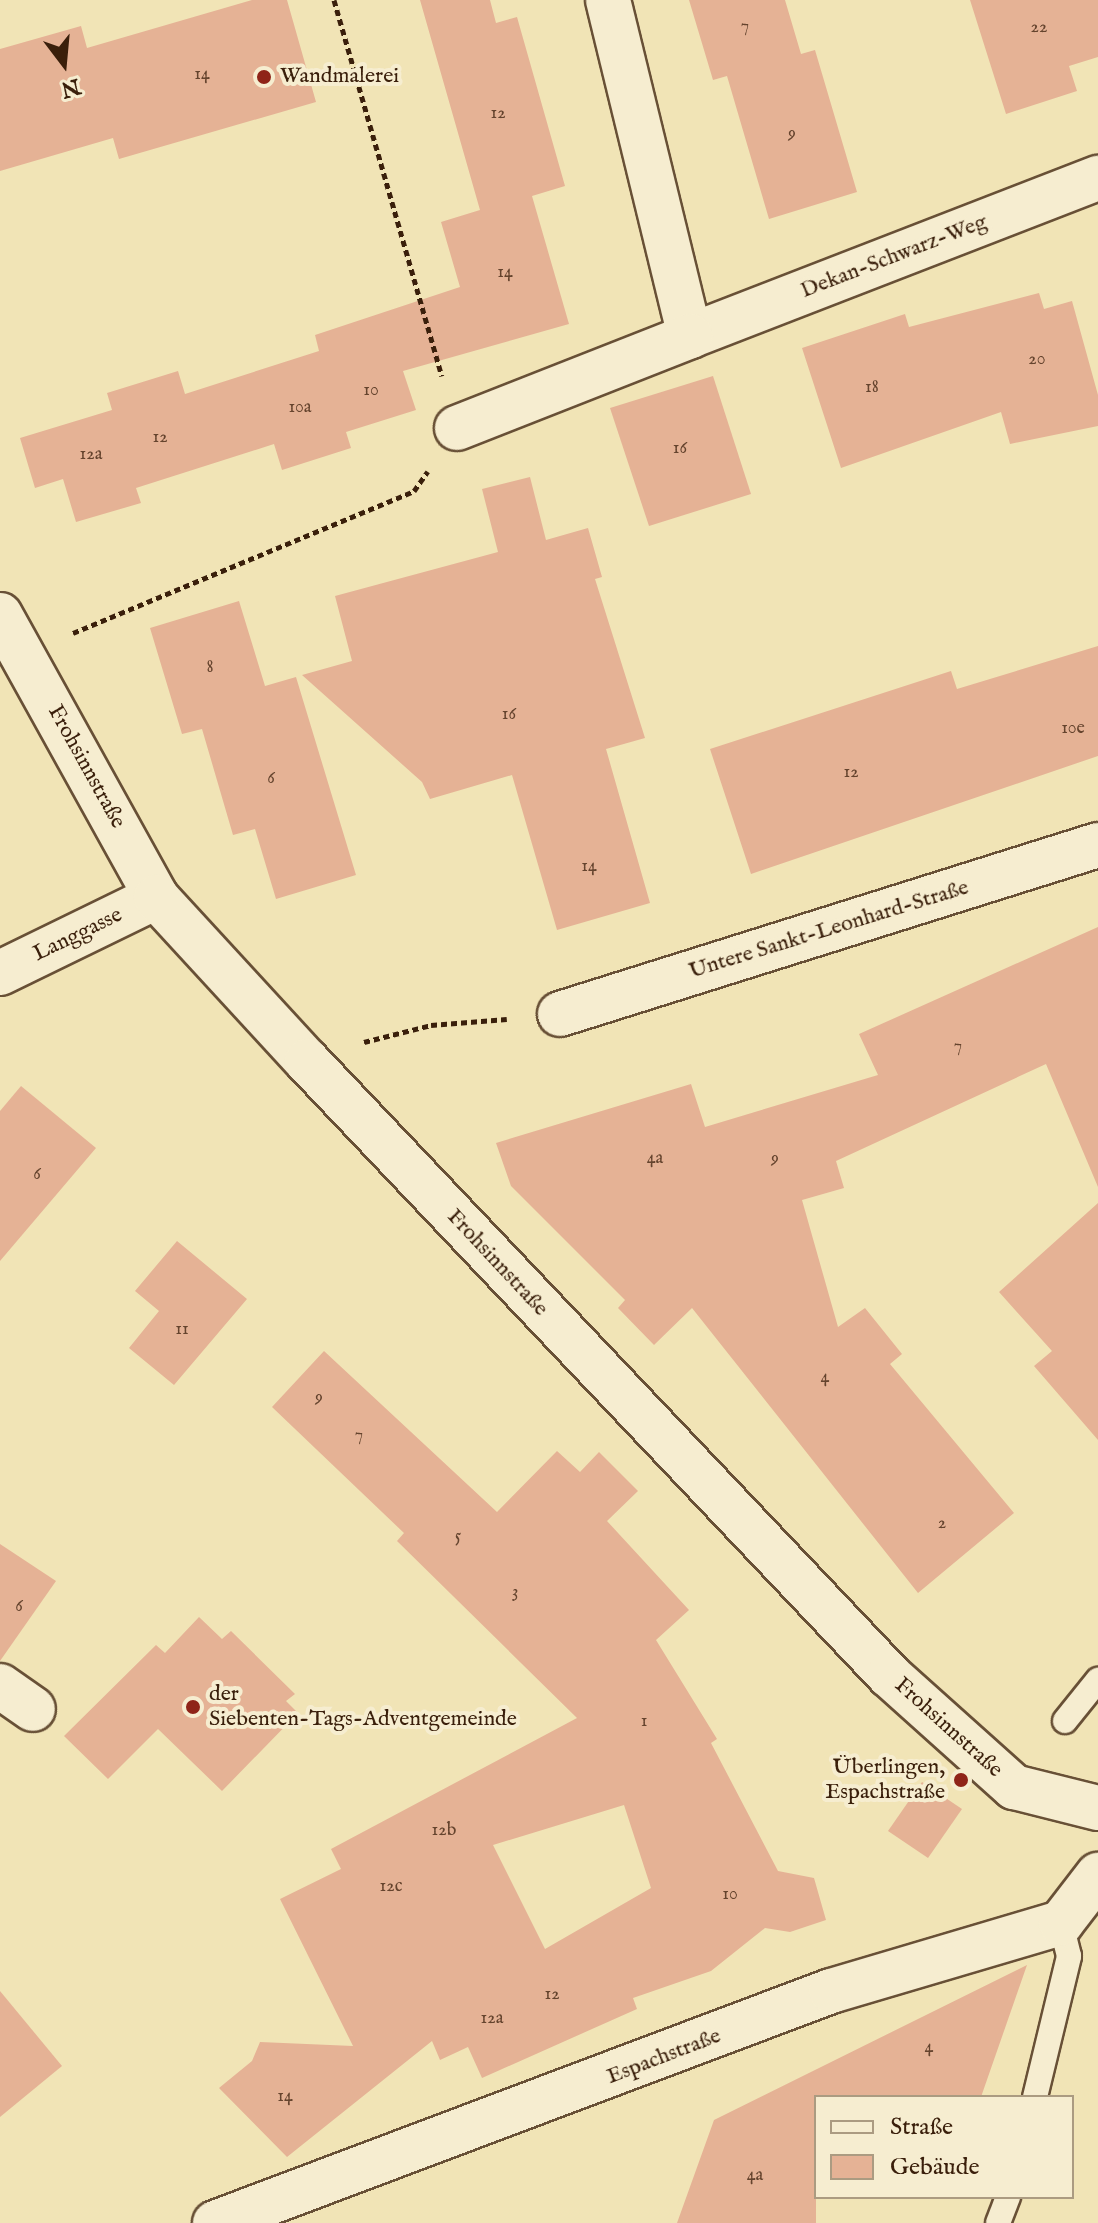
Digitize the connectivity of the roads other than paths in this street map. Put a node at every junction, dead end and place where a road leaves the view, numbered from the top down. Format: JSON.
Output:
{"nodes":[{"id":1,"x":608,"y":0,"type":"edge"},
{"id":2,"x":1098,"y":178,"type":"edge"},
{"id":3,"x":690,"y":336,"type":"junction"},
{"id":4,"x":457,"y":428,"type":"road end"},
{"id":5,"x":0,"y":615,"type":"edge"},
{"id":6,"x":1098,"y":845,"type":"edge"},
{"id":7,"x":156,"y":897,"type":"junction"},
{"id":8,"x":0,"y":973,"type":"edge"},
{"id":9,"x":560,"y":1014,"type":"road end"},
{"id":10,"x":1098,"y":1680,"type":"edge"},
{"id":11,"x":1065,"y":1721,"type":"dead end"},
{"id":12,"x":1098,"y":1808,"type":"edge"},
{"id":13,"x":1098,"y":1875,"type":"edge"},
{"id":14,"x":1061,"y":1923,"type":"junction"},
{"id":15,"x":1035,"y":2095,"type":"edge"},
{"id":16,"x":1007,"y":2199,"type":"edge"},
{"id":17,"x":215,"y":2223,"type":"edge"},
{"id":18,"x":998,"y":2223,"type":"edge"}],
"edges":[{"from":1,"to":3,"type":"street"},
{"from":2,"to":3,"type":"street","name":"Dekan-Schwarz-Weg"},
{"from":3,"to":4,"type":"street","name":"Dekan-Schwarz-Weg"},
{"from":5,"to":7,"type":"street","name":"Frohsinnstraße"},
{"from":6,"to":9,"type":"street","name":"Untere Sankt-Leonhard-Straße"},
{"from":7,"to":8,"type":"street","name":"Langgasse"},
{"from":7,"to":12,"type":"street","name":"Frohsinnstraße"},
{"from":10,"to":11,"type":"lane"},
{"from":13,"to":14,"type":"street"},
{"from":14,"to":15,"type":"lane"},
{"from":14,"to":17,"type":"street","name":"Espachstraße"},
{"from":16,"to":18,"type":"lane"}]}
